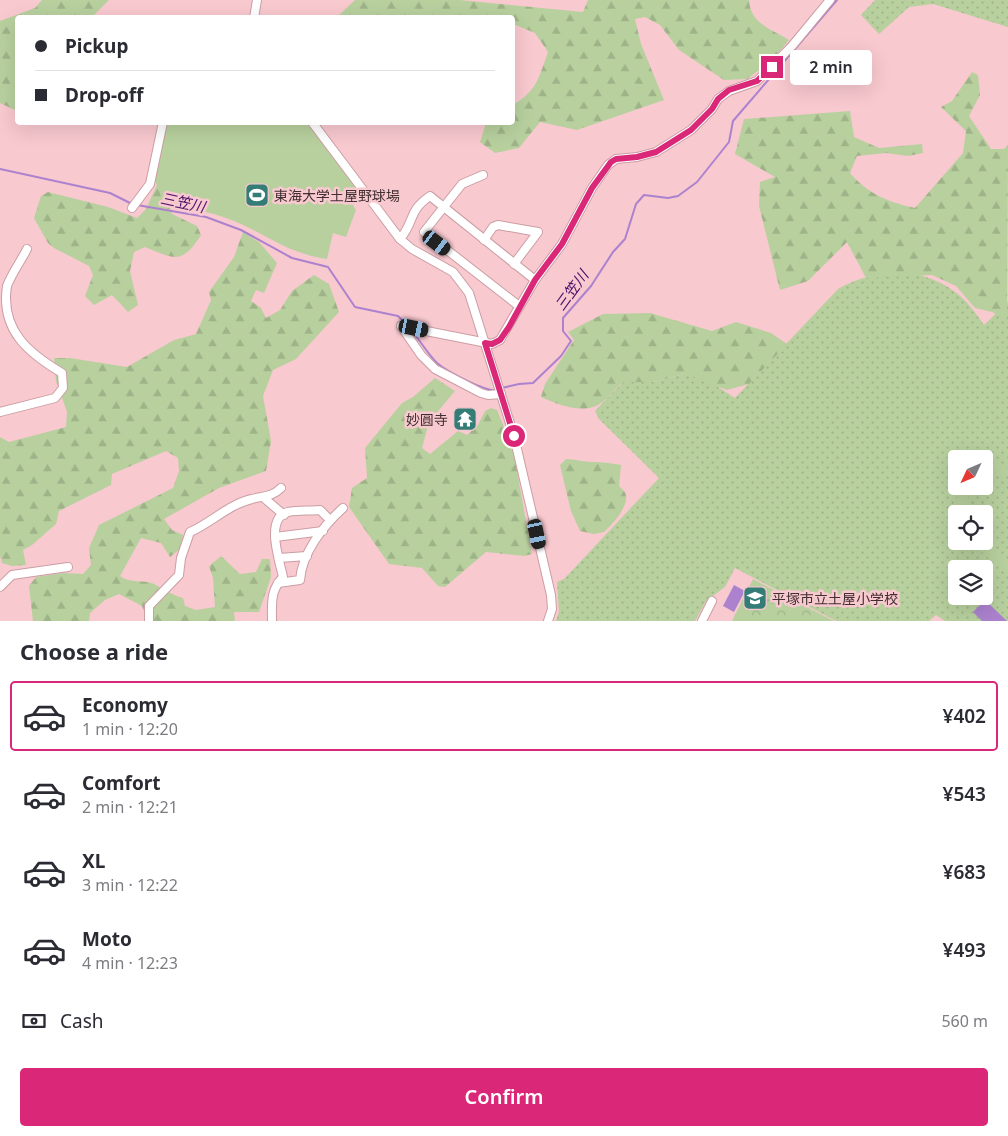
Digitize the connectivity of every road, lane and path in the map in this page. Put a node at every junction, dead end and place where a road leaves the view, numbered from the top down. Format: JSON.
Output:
{"nodes":[{"id":1,"x":256,"y":0,"type":"edge"},
{"id":2,"x":830,"y":0,"type":"edge"},
{"id":3,"x":254,"y":15,"type":"edge"},
{"id":4,"x":162,"y":125,"type":"edge"},
{"id":5,"x":314,"y":125,"type":"edge"},
{"id":6,"x":483,"y":175,"type":"dead end"},
{"id":7,"x":132,"y":208,"type":"dead end"},
{"id":8,"x":443,"y":209,"type":"junction"},
{"id":9,"x":400,"y":239,"type":"junction"},
{"id":10,"x":484,"y":240,"type":"junction"},
{"id":11,"x":28,"y":248,"type":"dead end"},
{"id":12,"x":514,"y":264,"type":"junction"},
{"id":13,"x":535,"y":280,"type":"junction"},
{"id":14,"x":520,"y":306,"type":"junction"},
{"id":15,"x":485,"y":343,"type":"junction"},
{"id":16,"x":500,"y":390,"type":"junction"},
{"id":17,"x":0,"y":412,"type":"edge"},
{"id":18,"x":281,"y":488,"type":"dead end"},
{"id":19,"x":264,"y":498,"type":"junction"},
{"id":20,"x":343,"y":508,"type":"dead end"},
{"id":21,"x":284,"y":515,"type":"junction"},
{"id":22,"x":330,"y":520,"type":"junction"},
{"id":23,"x":323,"y":531,"type":"junction"},
{"id":24,"x":275,"y":537,"type":"junction"},
{"id":25,"x":307,"y":556,"type":"junction"},
{"id":26,"x":279,"y":558,"type":"junction"},
{"id":27,"x":68,"y":567,"type":"dead end"},
{"id":28,"x":278,"y":583,"type":"junction"},
{"id":29,"x":0,"y":587,"type":"edge"},
{"id":30,"x":712,"y":601,"type":"dead end"},
{"id":31,"x":149,"y":621,"type":"edge"},
{"id":32,"x":272,"y":621,"type":"edge"},
{"id":33,"x":548,"y":621,"type":"edge"},
{"id":34,"x":702,"y":621,"type":"edge"}],
"edges":[{"from":1,"to":3,"type":"street"},
{"from":2,"to":13,"type":"street"},
{"from":4,"to":7,"type":"street"},
{"from":5,"to":9,"type":"street"},
{"from":6,"to":8,"type":"street"},
{"from":8,"to":9,"type":"street"},
{"from":8,"to":10,"type":"street"},
{"from":8,"to":14,"type":"street"},
{"from":9,"to":15,"type":"street"},
{"from":10,"to":12,"type":"street"},
{"from":10,"to":12,"type":"street"},
{"from":11,"to":17,"type":"street"},
{"from":12,"to":13,"type":"street"},
{"from":13,"to":14,"type":"street"},
{"from":14,"to":15,"type":"street"},
{"from":15,"to":16,"type":"street"},
{"from":15,"to":16,"type":"street"},
{"from":16,"to":33,"type":"street"},
{"from":18,"to":19,"type":"street"},
{"from":19,"to":21,"type":"street"},
{"from":19,"to":31,"type":"street"},
{"from":20,"to":22,"type":"street"},
{"from":21,"to":22,"type":"street"},
{"from":21,"to":24,"type":"street"},
{"from":22,"to":23,"type":"street"},
{"from":23,"to":24,"type":"street"},
{"from":23,"to":25,"type":"street"},
{"from":24,"to":26,"type":"street"},
{"from":25,"to":26,"type":"street"},
{"from":25,"to":28,"type":"street"},
{"from":26,"to":28,"type":"street"},
{"from":27,"to":29,"type":"street"},
{"from":28,"to":32,"type":"street"},
{"from":30,"to":34,"type":"street"}]}
